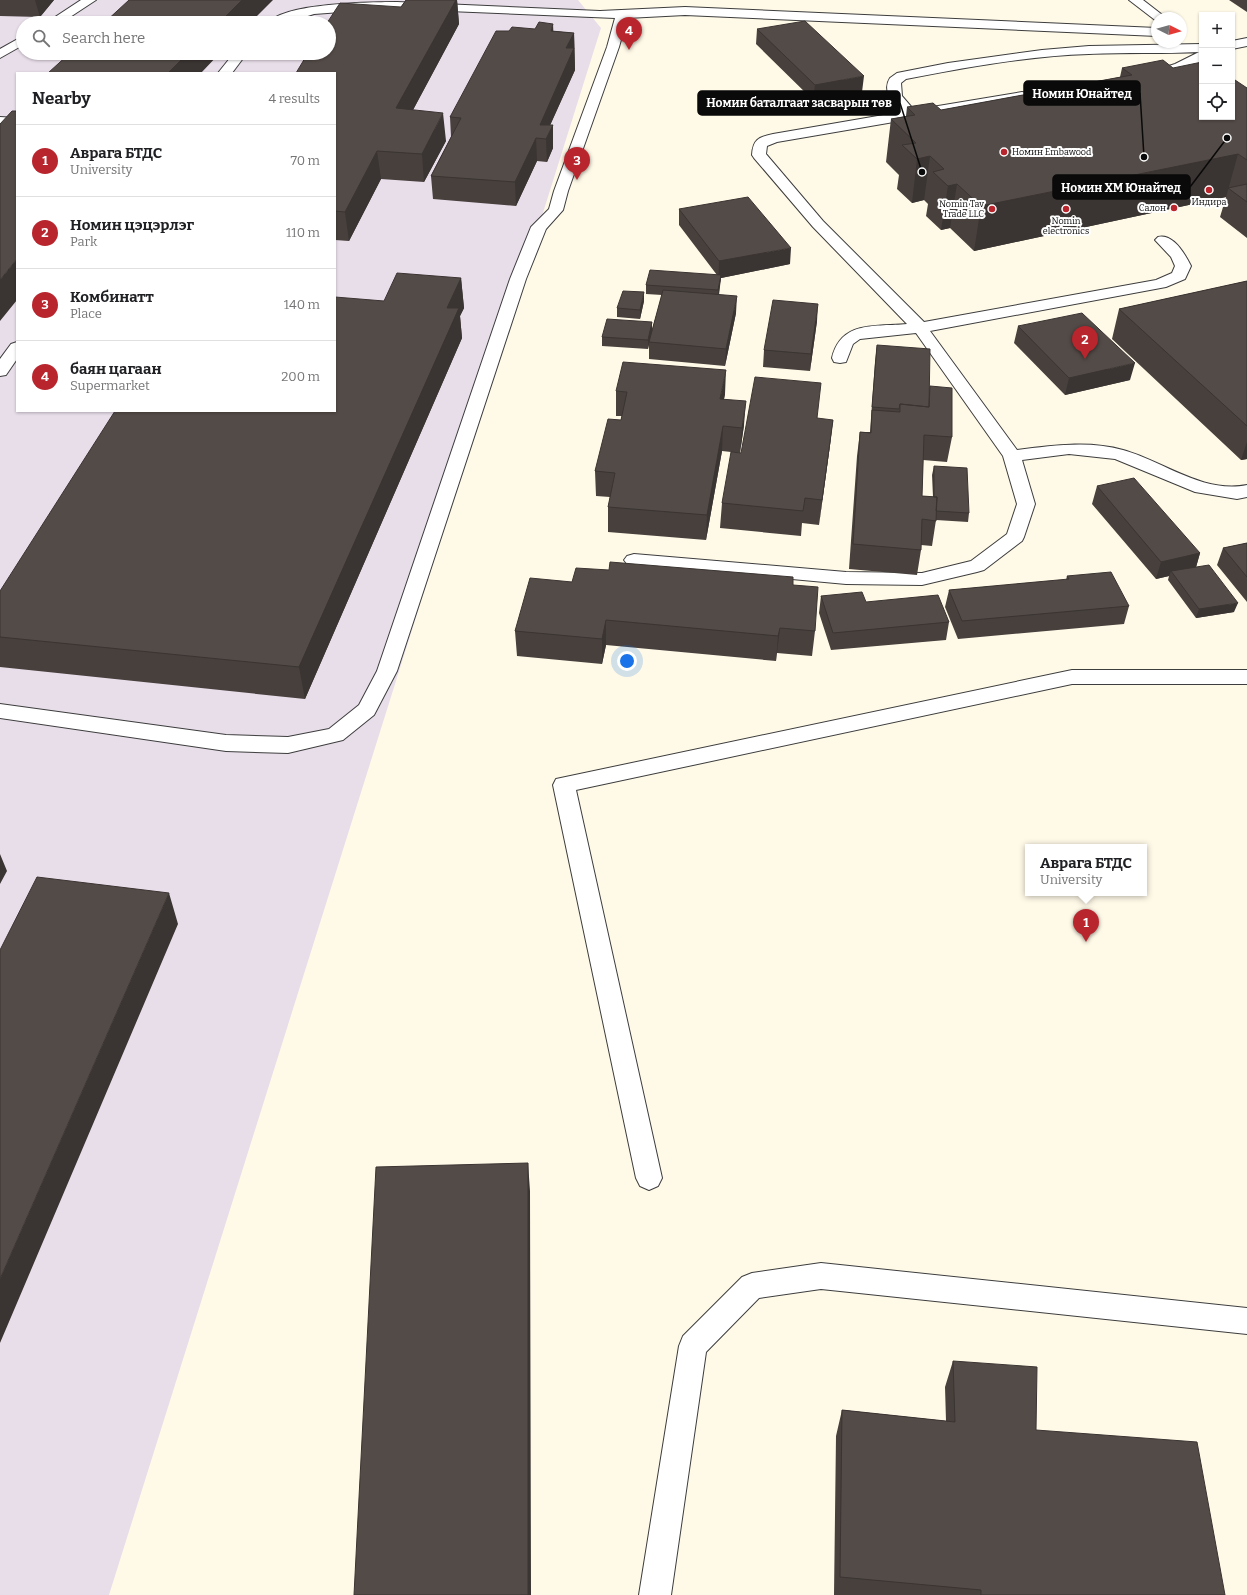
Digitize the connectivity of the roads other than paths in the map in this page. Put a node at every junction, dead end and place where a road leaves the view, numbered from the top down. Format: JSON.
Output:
{"nodes":[{"id":1,"x":90,"y":0,"type":"edge"},
{"id":2,"x":1135,"y":0,"type":"edge"},
{"id":3,"x":1152,"y":12,"type":"edge"},
{"id":4,"x":622,"y":15,"type":"junction"},
{"id":5,"x":64,"y":16,"type":"edge"},
{"id":6,"x":287,"y":16,"type":"edge"},
{"id":7,"x":1151,"y":32,"type":"edge"},
{"id":8,"x":1235,"y":39,"type":"edge"},
{"id":9,"x":1247,"y":41,"type":"edge"},
{"id":10,"x":1235,"y":43,"type":"edge"},
{"id":11,"x":16,"y":44,"type":"edge"},
{"id":12,"x":1199,"y":48,"type":"edge"},
{"id":13,"x":0,"y":54,"type":"edge"},
{"id":14,"x":1199,"y":56,"type":"edge"},
{"id":15,"x":235,"y":60,"type":"edge"},
{"id":16,"x":226,"y":72,"type":"edge"},
{"id":17,"x":1140,"y":77,"type":"edge"},
{"id":18,"x":1033,"y":94,"type":"edge"},
{"id":19,"x":910,"y":114,"type":"junction"},
{"id":20,"x":0,"y":121,"type":"edge"},
{"id":21,"x":16,"y":122,"type":"edge"},
{"id":22,"x":1163,"y":240,"type":"dead end"},
{"id":23,"x":920,"y":328,"type":"junction"},
{"id":24,"x":16,"y":348,"type":"edge"},
{"id":25,"x":840,"y":358,"type":"dead end"},
{"id":26,"x":0,"y":371,"type":"edge"},
{"id":27,"x":1012,"y":456,"type":"junction"},
{"id":28,"x":1247,"y":491,"type":"edge"},
{"id":29,"x":634,"y":560,"type":"dead end"},
{"id":30,"x":1247,"y":677,"type":"edge"},
{"id":31,"x":0,"y":711,"type":"edge"},
{"id":32,"x":649,"y":1178,"type":"dead end"},
{"id":33,"x":1247,"y":1322,"type":"edge"},
{"id":34,"x":655,"y":1595,"type":"edge"}],
"edges":[{"from":1,"to":5,"type":"street"},
{"from":2,"to":3,"type":"street"},
{"from":4,"to":6,"type":"street"},
{"from":4,"to":7,"type":"street"},
{"from":4,"to":31,"type":"street"},
{"from":8,"to":9,"type":"street"},
{"from":9,"to":10,"type":"street"},
{"from":11,"to":13,"type":"street"},
{"from":12,"to":19,"type":"street"},
{"from":14,"to":17,"type":"street"},
{"from":15,"to":16,"type":"street"},
{"from":18,"to":19,"type":"street"},
{"from":19,"to":23,"type":"street"},
{"from":20,"to":21,"type":"street"},
{"from":22,"to":23,"type":"street"},
{"from":23,"to":25,"type":"street"},
{"from":23,"to":27,"type":"street"},
{"from":24,"to":26,"type":"street"},
{"from":27,"to":28,"type":"street"},
{"from":27,"to":29,"type":"street"},
{"from":30,"to":32,"type":"street"},
{"from":33,"to":34,"type":"street"}]}
